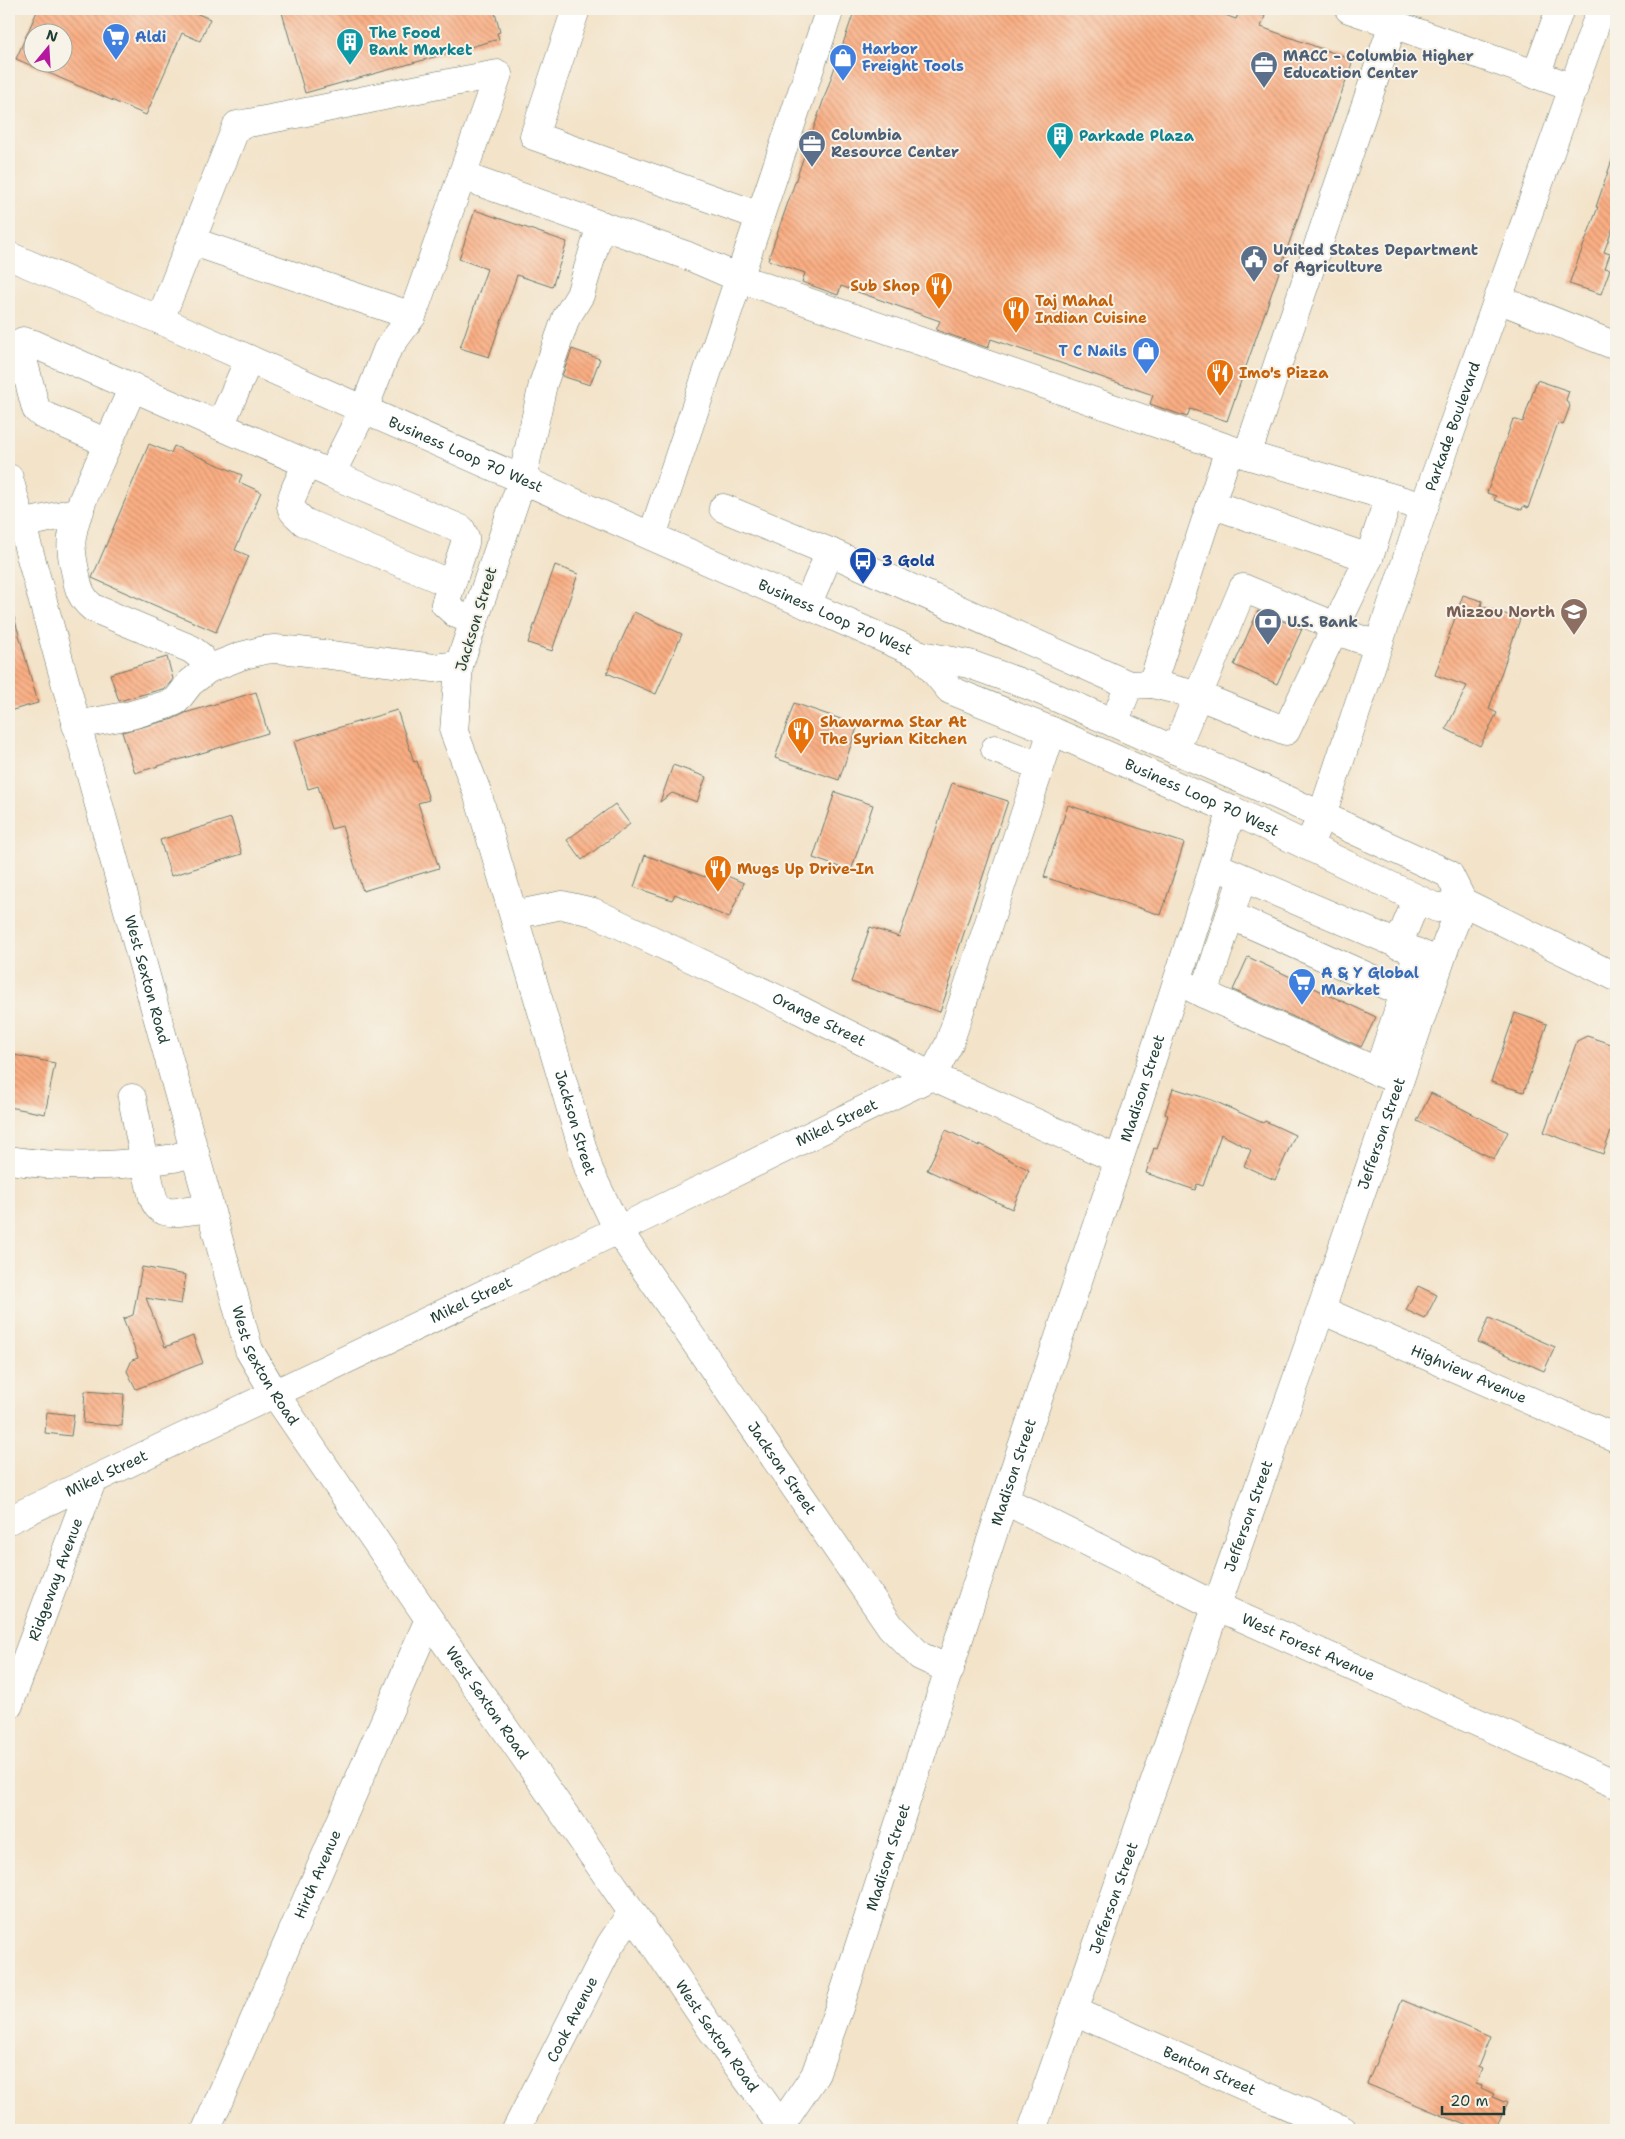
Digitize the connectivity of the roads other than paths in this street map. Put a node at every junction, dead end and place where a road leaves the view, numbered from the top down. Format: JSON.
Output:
{"nodes":[{"id":1,"x":576,"y":9,"type":"edge"},
{"id":2,"x":830,"y":9,"type":"edge"},
{"id":3,"x":1349,"y":9,"type":"edge"},
{"id":4,"x":1560,"y":9,"type":"edge"},
{"id":5,"x":1601,"y":9,"type":"edge"},
{"id":6,"x":1393,"y":24,"type":"junction"},
{"id":7,"x":1536,"y":75,"type":"junction"},
{"id":8,"x":1574,"y":88,"type":"junction"},
{"id":9,"x":462,"y":176,"type":"junction"},
{"id":10,"x":760,"y":216,"type":"junction"},
{"id":11,"x":601,"y":225,"type":"junction"},
{"id":12,"x":191,"y":241,"type":"junction"},
{"id":13,"x":9,"y":256,"type":"edge"},
{"id":14,"x":739,"y":278,"type":"junction"},
{"id":15,"x":1498,"y":299,"type":"junction"},
{"id":16,"x":412,"y":316,"type":"junction"},
{"id":17,"x":160,"y":320,"type":"junction"},
{"id":18,"x":1616,"y":346,"type":"edge"},
{"id":19,"x":249,"y":359,"type":"junction"},
{"id":20,"x":133,"y":387,"type":"junction"},
{"id":21,"x":364,"y":410,"type":"junction"},
{"id":22,"x":220,"y":426,"type":"junction"},
{"id":23,"x":108,"y":443,"type":"junction"},
{"id":24,"x":1238,"y":452,"type":"junction"},
{"id":25,"x":319,"y":469,"type":"junction"},
{"id":26,"x":9,"y":478,"type":"edge"},
{"id":27,"x":522,"y":480,"type":"junction"},
{"id":28,"x":1389,"y":497,"type":"junction"},
{"id":29,"x":1211,"y":504,"type":"junction"},
{"id":30,"x":1424,"y":507,"type":"junction"},
{"id":31,"x":722,"y":508,"type":"dead end"},
{"id":32,"x":80,"y":511,"type":"junction"},
{"id":33,"x":22,"y":524,"type":"junction"},
{"id":34,"x":652,"y":536,"type":"junction"},
{"id":35,"x":830,"y":552,"type":"junction"},
{"id":36,"x":1368,"y":558,"type":"junction"},
{"id":37,"x":451,"y":584,"type":"junction"},
{"id":38,"x":807,"y":605,"type":"junction"},
{"id":39,"x":474,"y":621,"type":"junction"},
{"id":40,"x":1334,"y":630,"type":"junction"},
{"id":41,"x":1377,"y":644,"type":"junction"},
{"id":42,"x":921,"y":655,"type":"junction"},
{"id":43,"x":459,"y":665,"type":"junction"},
{"id":44,"x":208,"y":668,"type":"junction"},
{"id":45,"x":1140,"y":685,"type":"junction"},
{"id":46,"x":1197,"y":695,"type":"junction"},
{"id":47,"x":1114,"y":723,"type":"junction"},
{"id":48,"x":76,"y":725,"type":"junction"},
{"id":49,"x":1052,"y":731,"type":"junction"},
{"id":50,"x":995,"y":749,"type":"dead end"},
{"id":51,"x":1175,"y":750,"type":"junction"},
{"id":52,"x":1040,"y":766,"type":"junction"},
{"id":53,"x":1232,"y":810,"type":"junction"},
{"id":54,"x":1322,"y":815,"type":"junction"},
{"id":55,"x":1308,"y":846,"type":"junction"},
{"id":56,"x":1214,"y":864,"type":"junction"},
{"id":57,"x":1242,"y":879,"type":"junction"},
{"id":58,"x":1417,"y":899,"type":"junction"},
{"id":59,"x":1463,"y":902,"type":"junction"},
{"id":60,"x":514,"y":914,"type":"junction"},
{"id":61,"x":1230,"y":915,"type":"junction"},
{"id":62,"x":1418,"y":953,"type":"junction"},
{"id":63,"x":1616,"y":977,"type":"edge"},
{"id":64,"x":1178,"y":981,"type":"junction"},
{"id":65,"x":1404,"y":993,"type":"junction"},
{"id":66,"x":1204,"y":994,"type":"junction"},
{"id":67,"x":932,"y":1076,"type":"junction"},
{"id":68,"x":1389,"y":1076,"type":"junction"},
{"id":69,"x":132,"y":1098,"type":"dead end"},
{"id":70,"x":195,"y":1152,"type":"junction"},
{"id":71,"x":9,"y":1160,"type":"edge"},
{"id":72,"x":1119,"y":1160,"type":"junction"},
{"id":73,"x":145,"y":1162,"type":"junction"},
{"id":74,"x":210,"y":1208,"type":"junction"},
{"id":75,"x":618,"y":1230,"type":"junction"},
{"id":76,"x":1321,"y":1310,"type":"junction"},
{"id":77,"x":275,"y":1394,"type":"junction"},
{"id":78,"x":1616,"y":1438,"type":"edge"},
{"id":79,"x":92,"y":1481,"type":"junction"},
{"id":80,"x":1004,"y":1500,"type":"junction"},
{"id":81,"x":9,"y":1520,"type":"edge"},
{"id":82,"x":1216,"y":1606,"type":"junction"},
{"id":83,"x":429,"y":1619,"type":"junction"},
{"id":84,"x":950,"y":1670,"type":"junction"},
{"id":85,"x":9,"y":1705,"type":"edge"},
{"id":86,"x":1616,"y":1784,"type":"edge"},
{"id":87,"x":632,"y":1912,"type":"junction"},
{"id":88,"x":1074,"y":2011,"type":"junction"},
{"id":89,"x":781,"y":2129,"type":"edge"},
{"id":90,"x":206,"y":2130,"type":"edge"},
{"id":91,"x":516,"y":2130,"type":"edge"},
{"id":92,"x":1032,"y":2130,"type":"edge"},
{"id":93,"x":1343,"y":2130,"type":"edge"}],
"edges":[{"from":1,"to":10,"type":"street"},
{"from":2,"to":10,"type":"street"},
{"from":3,"to":6,"type":"street"},
{"from":4,"to":7,"type":"street"},
{"from":5,"to":8,"type":"street","name":"Parkade Boulevard"},
{"from":6,"to":7,"type":"street"},
{"from":6,"to":24,"type":"street"},
{"from":7,"to":8,"type":"street"},
{"from":8,"to":15,"type":"street","name":"Parkade Boulevard"},
{"from":9,"to":11,"type":"street"},
{"from":9,"to":12,"type":"street"},
{"from":9,"to":16,"type":"street"},
{"from":10,"to":14,"type":"street"},
{"from":11,"to":14,"type":"street"},
{"from":11,"to":27,"type":"street","name":"Jackson Street"},
{"from":12,"to":16,"type":"street"},
{"from":12,"to":17,"type":"street"},
{"from":13,"to":17,"type":"street","name":"Business Loop 70 West"},
{"from":14,"to":24,"type":"street"},
{"from":14,"to":34,"type":"street"},
{"from":15,"to":18,"type":"street"},
{"from":15,"to":30,"type":"street","name":"Parkade Boulevard"},
{"from":16,"to":21,"type":"street"},
{"from":17,"to":19,"type":"street","name":"Business Loop 70 West"},
{"from":19,"to":21,"type":"street","name":"Business Loop 70 West"},
{"from":19,"to":22,"type":"street"},
{"from":20,"to":22,"type":"street"},
{"from":20,"to":23,"type":"street"},
{"from":20,"to":23,"type":"street"},
{"from":21,"to":25,"type":"street"},
{"from":21,"to":27,"type":"street","name":"Business Loop 70 West"},
{"from":22,"to":25,"type":"street"},
{"from":23,"to":32,"type":"street"},
{"from":24,"to":28,"type":"street"},
{"from":24,"to":29,"type":"street"},
{"from":25,"to":37,"type":"street"},
{"from":25,"to":37,"type":"street"},
{"from":26,"to":33,"type":"street","name":"West Sexton Road"},
{"from":27,"to":34,"type":"street","name":"Business Loop 70 West"},
{"from":27,"to":39,"type":"street","name":"Jackson Street"},
{"from":28,"to":30,"type":"street"},
{"from":28,"to":36,"type":"street"},
{"from":29,"to":36,"type":"street"},
{"from":29,"to":45,"type":"street"},
{"from":30,"to":41,"type":"street","name":"Parkade Boulevard"},
{"from":31,"to":35,"type":"street"},
{"from":32,"to":33,"type":"street"},
{"from":32,"to":44,"type":"street"},
{"from":33,"to":48,"type":"street","name":"West Sexton Road"},
{"from":34,"to":38,"type":"street","name":"Business Loop 70 West"},
{"from":35,"to":38,"type":"street"},
{"from":35,"to":45,"type":"street"},
{"from":36,"to":40,"type":"street"},
{"from":37,"to":39,"type":"street"},
{"from":38,"to":42,"type":"street","name":"Business Loop 70 West"},
{"from":39,"to":43,"type":"street","name":"Jackson Street"},
{"from":40,"to":41,"type":"street"},
{"from":40,"to":46,"type":"street"},
{"from":40,"to":46,"type":"street"},
{"from":41,"to":54,"type":"street","name":"Parkade Boulevard"},
{"from":42,"to":47,"type":"street","name":"Business Loop 70 West"},
{"from":42,"to":49,"type":"street","name":"Business Loop 70 West"},
{"from":43,"to":44,"type":"street"},
{"from":43,"to":60,"type":"street","name":"Jackson Street"},
{"from":44,"to":48,"type":"street"},
{"from":45,"to":46,"type":"street"},
{"from":45,"to":47,"type":"street"},
{"from":46,"to":51,"type":"street"},
{"from":47,"to":51,"type":"street","name":"Business Loop 70 West"},
{"from":48,"to":70,"type":"street","name":"West Sexton Road"},
{"from":49,"to":52,"type":"street"},
{"from":49,"to":53,"type":"street","name":"Business Loop 70 West"},
{"from":50,"to":52,"type":"street"},
{"from":51,"to":54,"type":"street","name":"Business Loop 70 West"},
{"from":52,"to":67,"type":"street"},
{"from":53,"to":55,"type":"street","name":"Business Loop 70 West"},
{"from":53,"to":56,"type":"street","name":"Madison Street"},
{"from":54,"to":55,"type":"street","name":"Parkade Boulevard"},
{"from":54,"to":59,"type":"street","name":"Business Loop 70 West"},
{"from":55,"to":58,"type":"street","name":"Business Loop 70 West"},
{"from":56,"to":57,"type":"street"},
{"from":56,"to":64,"type":"street","name":"Madison Street"},
{"from":57,"to":61,"type":"street"},
{"from":57,"to":62,"type":"street"},
{"from":58,"to":59,"type":"street","name":"Business Loop 70 West"},
{"from":58,"to":62,"type":"street"},
{"from":59,"to":62,"type":"street","name":"Jefferson Street"},
{"from":59,"to":63,"type":"street"},
{"from":60,"to":67,"type":"street","name":"Orange Street"},
{"from":60,"to":75,"type":"street","name":"Jackson Street"},
{"from":61,"to":65,"type":"street"},
{"from":61,"to":66,"type":"street"},
{"from":62,"to":65,"type":"street"},
{"from":62,"to":68,"type":"street","name":"Jefferson Street"},
{"from":64,"to":66,"type":"street"},
{"from":64,"to":72,"type":"street","name":"Madison Street"},
{"from":65,"to":68,"type":"street"},
{"from":66,"to":68,"type":"street"},
{"from":67,"to":72,"type":"street","name":"Orange Street"},
{"from":67,"to":75,"type":"street","name":"Mikel Street"},
{"from":68,"to":76,"type":"street","name":"Jefferson Street"},
{"from":69,"to":73,"type":"street"},
{"from":70,"to":73,"type":"street"},
{"from":70,"to":74,"type":"street","name":"West Sexton Road"},
{"from":71,"to":73,"type":"street"},
{"from":72,"to":80,"type":"street","name":"Madison Street"},
{"from":73,"to":74,"type":"street"},
{"from":74,"to":77,"type":"street","name":"West Sexton Road"},
{"from":75,"to":77,"type":"street","name":"Mikel Street"},
{"from":75,"to":84,"type":"street","name":"Jackson Street"},
{"from":76,"to":78,"type":"street","name":"Highview Avenue"},
{"from":76,"to":82,"type":"street","name":"Jefferson Street"},
{"from":77,"to":79,"type":"street","name":"Mikel Street"},
{"from":77,"to":83,"type":"street","name":"West Sexton Road"},
{"from":79,"to":81,"type":"street","name":"Mikel Street"},
{"from":79,"to":85,"type":"street","name":"Ridgeway Avenue"},
{"from":80,"to":82,"type":"street","name":"West Forest Avenue"},
{"from":80,"to":84,"type":"street","name":"Madison Street"},
{"from":82,"to":86,"type":"street","name":"West Forest Avenue"},
{"from":82,"to":88,"type":"street","name":"Jefferson Street"},
{"from":83,"to":87,"type":"street","name":"West Sexton Road"},
{"from":83,"to":90,"type":"street","name":"Hirth Avenue"},
{"from":84,"to":89,"type":"street","name":"Madison Street"},
{"from":87,"to":89,"type":"street","name":"West Sexton Road"},
{"from":87,"to":91,"type":"street","name":"Cook Avenue"},
{"from":88,"to":92,"type":"street","name":"Jefferson Street"},
{"from":88,"to":93,"type":"street","name":"Benton Street"}]}
